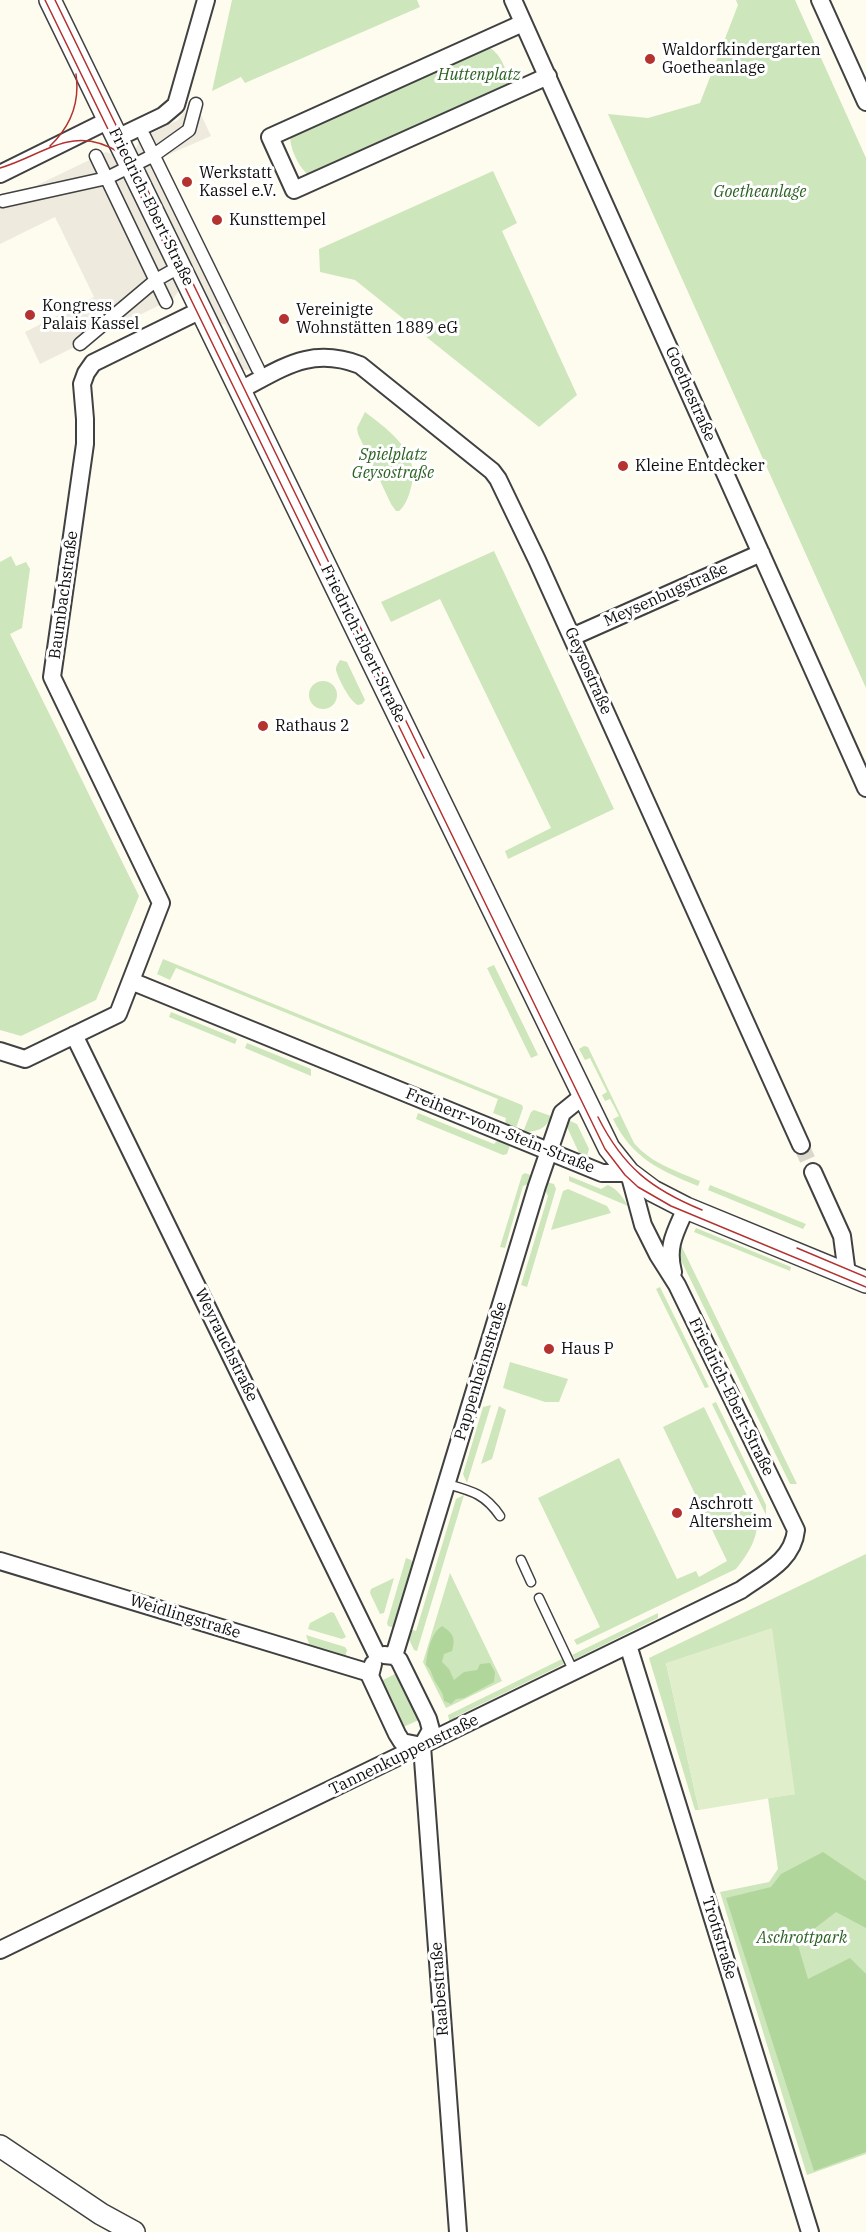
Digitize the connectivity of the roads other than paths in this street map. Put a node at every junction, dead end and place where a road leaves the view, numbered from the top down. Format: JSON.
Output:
{"nodes":[{"id":1,"x":50,"y":0,"type":"edge"},
{"id":2,"x":206,"y":0,"type":"edge"},
{"id":3,"x":820,"y":0,"type":"edge"},
{"id":4,"x":516,"y":1,"type":"edge"},
{"id":5,"x":523,"y":23,"type":"junction"},
{"id":6,"x":548,"y":76,"type":"junction"},
{"id":7,"x":866,"y":102,"type":"edge"},
{"id":8,"x":196,"y":104,"type":"dead end"},
{"id":9,"x":113,"y":129,"type":"junction"},
{"id":10,"x":144,"y":136,"type":"dead end"},
{"id":11,"x":154,"y":155,"type":"junction"},
{"id":12,"x":96,"y":156,"type":"dead end"},
{"id":13,"x":138,"y":163,"type":"dead end"},
{"id":14,"x":123,"y":170,"type":"dead end"},
{"id":15,"x":0,"y":174,"type":"edge"},
{"id":16,"x":107,"y":178,"type":"junction"},
{"id":17,"x":3,"y":201,"type":"dead end"},
{"id":18,"x":203,"y":256,"type":"junction"},
{"id":19,"x":187,"y":264,"type":"dead end"},
{"id":20,"x":172,"y":272,"type":"dead end"},
{"id":21,"x":156,"y":280,"type":"junction"},
{"id":22,"x":166,"y":302,"type":"dead end"},
{"id":23,"x":230,"y":312,"type":"junction"},
{"id":24,"x":208,"y":315,"type":"junction"},
{"id":25,"x":80,"y":344,"type":"dead end"},
{"id":26,"x":258,"y":369,"type":"dead end"},
{"id":27,"x":240,"y":390,"type":"junction"},
{"id":28,"x":761,"y":553,"type":"junction"},
{"id":29,"x":572,"y":637,"type":"junction"},
{"id":30,"x":866,"y":788,"type":"edge"},
{"id":31,"x":131,"y":981,"type":"junction"},
{"id":32,"x":74,"y":1035,"type":"junction"},
{"id":33,"x":0,"y":1051,"type":"edge"},
{"id":34,"x":583,"y":1096,"type":"junction"},
{"id":35,"x":801,"y":1145,"type":"tunnel mouth"},
{"id":36,"x":549,"y":1151,"type":"junction"},
{"id":37,"x":813,"y":1172,"type":"tunnel mouth"},
{"id":38,"x":629,"y":1173,"type":"junction"},
{"id":39,"x":683,"y":1215,"type":"junction"},
{"id":40,"x":856,"y":1278,"type":"edge"},
{"id":41,"x":677,"y":1285,"type":"junction"},
{"id":42,"x":447,"y":1484,"type":"junction"},
{"id":43,"x":500,"y":1516,"type":"dead end"},
{"id":44,"x":795,"y":1543,"type":"joint"},
{"id":45,"x":521,"y":1560,"type":"dead end"},
{"id":46,"x":0,"y":1561,"type":"edge"},
{"id":47,"x":531,"y":1582,"type":"dead end"},
{"id":48,"x":539,"y":1598,"type":"dead end"},
{"id":49,"x":628,"y":1645,"type":"junction"},
{"id":50,"x":386,"y":1655,"type":"junction"},
{"id":51,"x":574,"y":1672,"type":"junction"},
{"id":52,"x":369,"y":1673,"type":"junction"},
{"id":53,"x":422,"y":1746,"type":"junction"},
{"id":54,"x":0,"y":1950,"type":"edge"},
{"id":55,"x":0,"y":2146,"type":"edge"},
{"id":56,"x":134,"y":2232,"type":"edge"},
{"id":57,"x":458,"y":2232,"type":"edge"},
{"id":58,"x":810,"y":2232,"type":"edge"}],
"edges":[{"from":1,"to":9,"type":"street","name":"Friedrich-Ebert-Straße"},
{"from":2,"to":9,"type":"street"},
{"from":3,"to":7,"type":"street"},
{"from":4,"to":5,"type":"street","name":"Goethestraße"},
{"from":5,"to":6,"type":"street","name":"Goethestraße"},
{"from":5,"to":6,"type":"street"},
{"from":6,"to":28,"type":"street","name":"Goethestraße"},
{"from":8,"to":11,"type":"street"},
{"from":9,"to":15,"type":"street"},
{"from":9,"to":24,"type":"street","name":"Friedrich-Ebert-Straße"},
{"from":10,"to":11,"type":"street"},
{"from":11,"to":13,"type":"street"},
{"from":11,"to":18,"type":"street"},
{"from":12,"to":16,"type":"street"},
{"from":14,"to":16,"type":"street"},
{"from":16,"to":17,"type":"street"},
{"from":16,"to":21,"type":"street"},
{"from":18,"to":19,"type":"street"},
{"from":18,"to":23,"type":"street"},
{"from":20,"to":21,"type":"street"},
{"from":21,"to":22,"type":"street"},
{"from":21,"to":25,"type":"street"},
{"from":23,"to":24,"type":"street"},
{"from":23,"to":26,"type":"street"},
{"from":24,"to":27,"type":"street","name":"Friedrich-Ebert-Straße"},
{"from":24,"to":31,"type":"street","name":"Baumbachstraße"},
{"from":27,"to":29,"type":"street","name":"Geysostraße"},
{"from":27,"to":34,"type":"street","name":"Friedrich-Ebert-Straße"},
{"from":28,"to":29,"type":"street","name":"Meysenbugstraße"},
{"from":28,"to":30,"type":"street","name":"Goethestraße"},
{"from":29,"to":35,"type":"street","name":"Geysostraße"},
{"from":31,"to":32,"type":"street","name":"Baumbachstraße"},
{"from":31,"to":36,"type":"street","name":"Freiherr-vom-Stein-Straße"},
{"from":32,"to":33,"type":"street","name":"Baumbachstraße"},
{"from":32,"to":50,"type":"street","name":"Weyrauchstraße"},
{"from":34,"to":36,"type":"street","name":"Pappenheimstraße"},
{"from":34,"to":38,"type":"street","name":"Friedrich-Ebert-Straße"},
{"from":36,"to":38,"type":"street","name":"Freiherr-vom-Stein-Straße"},
{"from":36,"to":42,"type":"street","name":"Pappenheimstraße"},
{"from":37,"to":40,"type":"street"},
{"from":38,"to":39,"type":"street"},
{"from":38,"to":41,"type":"street","name":"Friedrich-Ebert-Straße"},
{"from":39,"to":40,"type":"street"},
{"from":39,"to":41,"type":"street","name":"Friedrich-Ebert-Straße"},
{"from":41,"to":44,"type":"street","name":"Friedrich-Ebert-Straße"},
{"from":42,"to":43,"type":"lane"},
{"from":42,"to":50,"type":"street","name":"Pappenheimstraße"},
{"from":44,"to":49,"type":"street","name":"Tannenkuppenstraße"},
{"from":45,"to":47,"type":"lane"},
{"from":46,"to":52,"type":"street","name":"Weidlingstraße"},
{"from":48,"to":51,"type":"lane"},
{"from":49,"to":51,"type":"street","name":"Tannenkuppenstraße"},
{"from":49,"to":58,"type":"street","name":"Trottstraße"},
{"from":50,"to":52,"type":"street"},
{"from":50,"to":53,"type":"street","name":"Weyrauchstraße"},
{"from":51,"to":53,"type":"street","name":"Tannenkuppenstraße"},
{"from":52,"to":53,"type":"street"},
{"from":53,"to":54,"type":"street","name":"Tannenkuppenstraße"},
{"from":53,"to":57,"type":"street","name":"Raabestraße"},
{"from":55,"to":56,"type":"street"}]}
